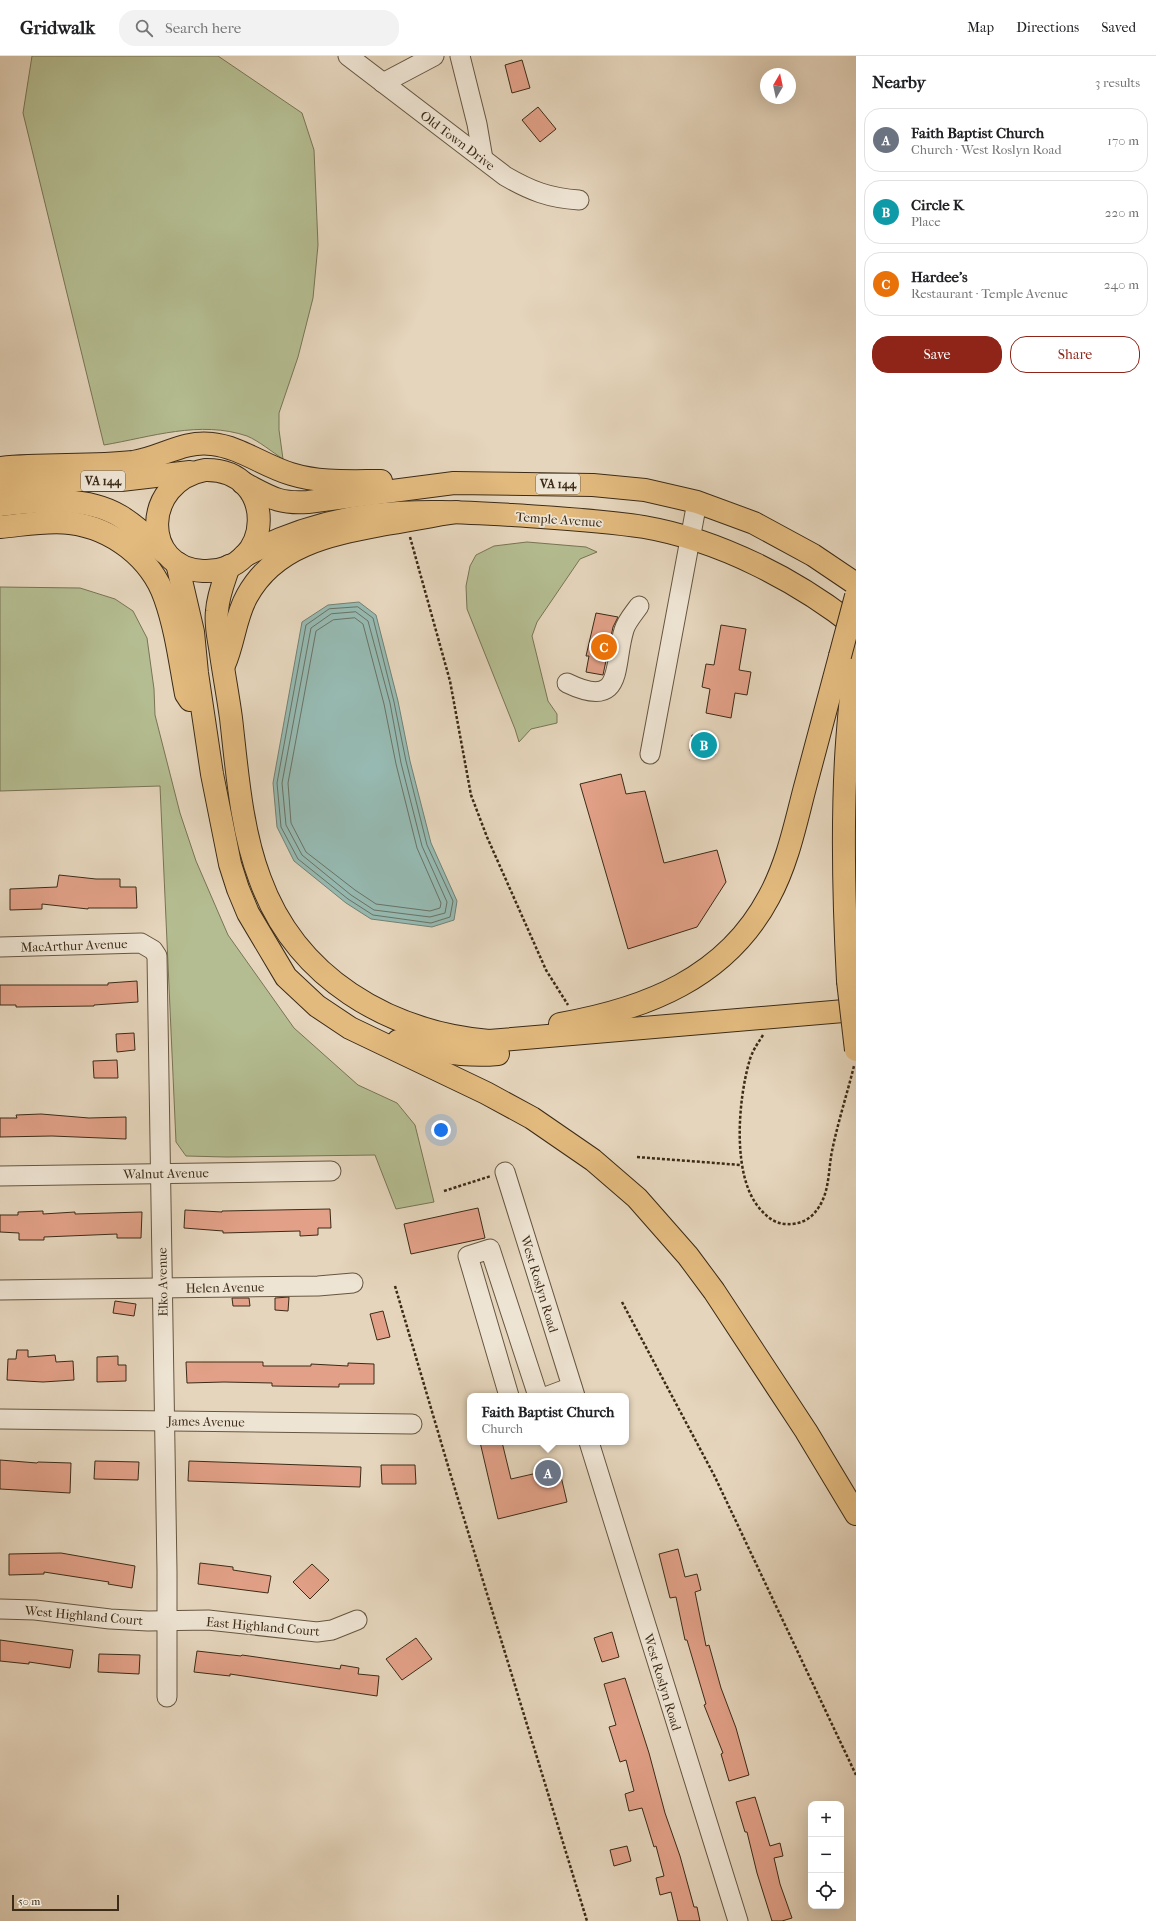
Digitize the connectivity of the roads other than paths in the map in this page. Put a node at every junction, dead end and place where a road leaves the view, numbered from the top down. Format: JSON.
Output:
{"nodes":[{"id":1,"x":348,"y":56,"type":"edge"},
{"id":2,"x":434,"y":56,"type":"edge"},
{"id":3,"x":460,"y":56,"type":"edge"},
{"id":4,"x":383,"y":83,"type":"junction"},
{"id":5,"x":483,"y":159,"type":"junction"},
{"id":6,"x":579,"y":200,"type":"dead end"},
{"id":7,"x":0,"y":468,"type":"edge"},
{"id":8,"x":205,"y":470,"type":"junction"},
{"id":9,"x":243,"y":483,"type":"junction"},
{"id":10,"x":454,"y":483,"type":"junction"},
{"id":11,"x":0,"y":484,"type":"edge"},
{"id":12,"x":697,"y":502,"type":"junction"},
{"id":13,"x":0,"y":505,"type":"edge"},
{"id":14,"x":456,"y":512,"type":"junction"},
{"id":15,"x":0,"y":527,"type":"edge"},
{"id":16,"x":691,"y":538,"type":"junction"},
{"id":17,"x":173,"y":560,"type":"junction"},
{"id":18,"x":237,"y":561,"type":"junction"},
{"id":19,"x":856,"y":584,"type":"edge"},
{"id":20,"x":856,"y":596,"type":"edge"},
{"id":21,"x":639,"y":606,"type":"dead end"},
{"id":22,"x":856,"y":627,"type":"edge"},
{"id":23,"x":850,"y":654,"type":"edge"},
{"id":24,"x":223,"y":668,"type":"junction"},
{"id":25,"x":567,"y":683,"type":"dead end"},
{"id":26,"x":205,"y":723,"type":"junction"},
{"id":27,"x":650,"y":754,"type":"dead end"},
{"id":28,"x":261,"y":936,"type":"junction"},
{"id":29,"x":148,"y":946,"type":"joint"},
{"id":30,"x":0,"y":947,"type":"edge"},
{"id":31,"x":856,"y":1010,"type":"edge"},
{"id":32,"x":856,"y":1023,"type":"edge"},
{"id":33,"x":421,"y":1028,"type":"junction"},
{"id":34,"x":856,"y":1050,"type":"edge"},
{"id":35,"x":331,"y":1171,"type":"dead end"},
{"id":36,"x":505,"y":1172,"type":"road end"},
{"id":37,"x":161,"y":1174,"type":"junction"},
{"id":38,"x":0,"y":1176,"type":"edge"},
{"id":39,"x":353,"y":1284,"type":"dead end"},
{"id":40,"x":162,"y":1288,"type":"junction"},
{"id":41,"x":0,"y":1290,"type":"edge"},
{"id":42,"x":573,"y":1391,"type":"edge"},
{"id":43,"x":508,"y":1393,"type":"edge"},
{"id":44,"x":537,"y":1393,"type":"edge"},
{"id":45,"x":563,"y":1393,"type":"edge"},
{"id":46,"x":0,"y":1419,"type":"edge"},
{"id":47,"x":164,"y":1421,"type":"junction"},
{"id":48,"x":412,"y":1424,"type":"dead end"},
{"id":49,"x":590,"y":1445,"type":"edge"},
{"id":50,"x":856,"y":1514,"type":"edge"},
{"id":51,"x":0,"y":1609,"type":"edge"},
{"id":52,"x":357,"y":1620,"type":"dead end"},
{"id":53,"x":167,"y":1621,"type":"junction"},
{"id":54,"x":167,"y":1697,"type":"dead end"},
{"id":55,"x":738,"y":1921,"type":"edge"}],
"edges":[{"from":1,"to":4,"type":"street","name":"Old Town Drive"},
{"from":2,"to":4,"type":"street"},
{"from":3,"to":5,"type":"street"},
{"from":4,"to":5,"type":"street","name":"Old Town Drive"},
{"from":5,"to":6,"type":"street","name":"Old Town Drive"},
{"from":7,"to":10,"type":"main road"},
{"from":8,"to":9,"type":"main road","number":"VA 144"},
{"from":8,"to":11,"type":"main road","number":"VA 144"},
{"from":8,"to":17,"type":"main road"},
{"from":9,"to":10,"type":"main road","number":"VA 144"},
{"from":9,"to":18,"type":"main road"},
{"from":10,"to":12,"type":"main road","number":"VA 144"},
{"from":12,"to":16,"type":"street"},
{"from":12,"to":19,"type":"main road","number":"VA 144"},
{"from":13,"to":17,"type":"main road","number":"VA 144"},
{"from":14,"to":16,"type":"main road","name":"Temple Avenue","number":"VA 144"},
{"from":14,"to":18,"type":"main road","name":"Temple Avenue","number":"VA 144"},
{"from":14,"to":24,"type":"main road"},
{"from":15,"to":26,"type":"main road"},
{"from":16,"to":22,"type":"main road","name":"Temple Avenue","number":"VA 144"},
{"from":16,"to":27,"type":"street"},
{"from":17,"to":18,"type":"main road","number":"VA 144"},
{"from":17,"to":26,"type":"main road"},
{"from":18,"to":24,"type":"main road"},
{"from":20,"to":23,"type":"main road","bridge":true},
{"from":21,"to":25,"type":"street"},
{"from":23,"to":33,"type":"main road"},
{"from":23,"to":34,"type":"main road","bridge":true},
{"from":24,"to":33,"type":"main road"},
{"from":26,"to":28,"type":"main road"},
{"from":28,"to":32,"type":"main road"},
{"from":28,"to":50,"type":"main road"},
{"from":29,"to":30,"type":"street","name":"MacArthur Avenue"},
{"from":29,"to":37,"type":"street","name":"Elko Avenue"},
{"from":31,"to":33,"type":"main road"},
{"from":35,"to":37,"type":"street","name":"Walnut Avenue"},
{"from":36,"to":42,"type":"street","name":"West Roslyn Road"},
{"from":37,"to":38,"type":"street","name":"Walnut Avenue"},
{"from":37,"to":40,"type":"street","name":"Elko Avenue"},
{"from":39,"to":40,"type":"street","name":"Helen Avenue"},
{"from":40,"to":41,"type":"street","name":"Helen Avenue"},
{"from":40,"to":47,"type":"street","name":"Elko Avenue"},
{"from":42,"to":45,"type":"street"},
{"from":43,"to":44,"type":"street"},
{"from":46,"to":47,"type":"street","name":"James Avenue"},
{"from":47,"to":48,"type":"street","name":"James Avenue"},
{"from":47,"to":53,"type":"street","name":"Elko Avenue"},
{"from":49,"to":55,"type":"street","name":"West Roslyn Road"},
{"from":51,"to":53,"type":"street","name":"West Highland Court"},
{"from":52,"to":53,"type":"street","name":"East Highland Court"},
{"from":53,"to":54,"type":"street","name":"Elko Avenue"}]}
